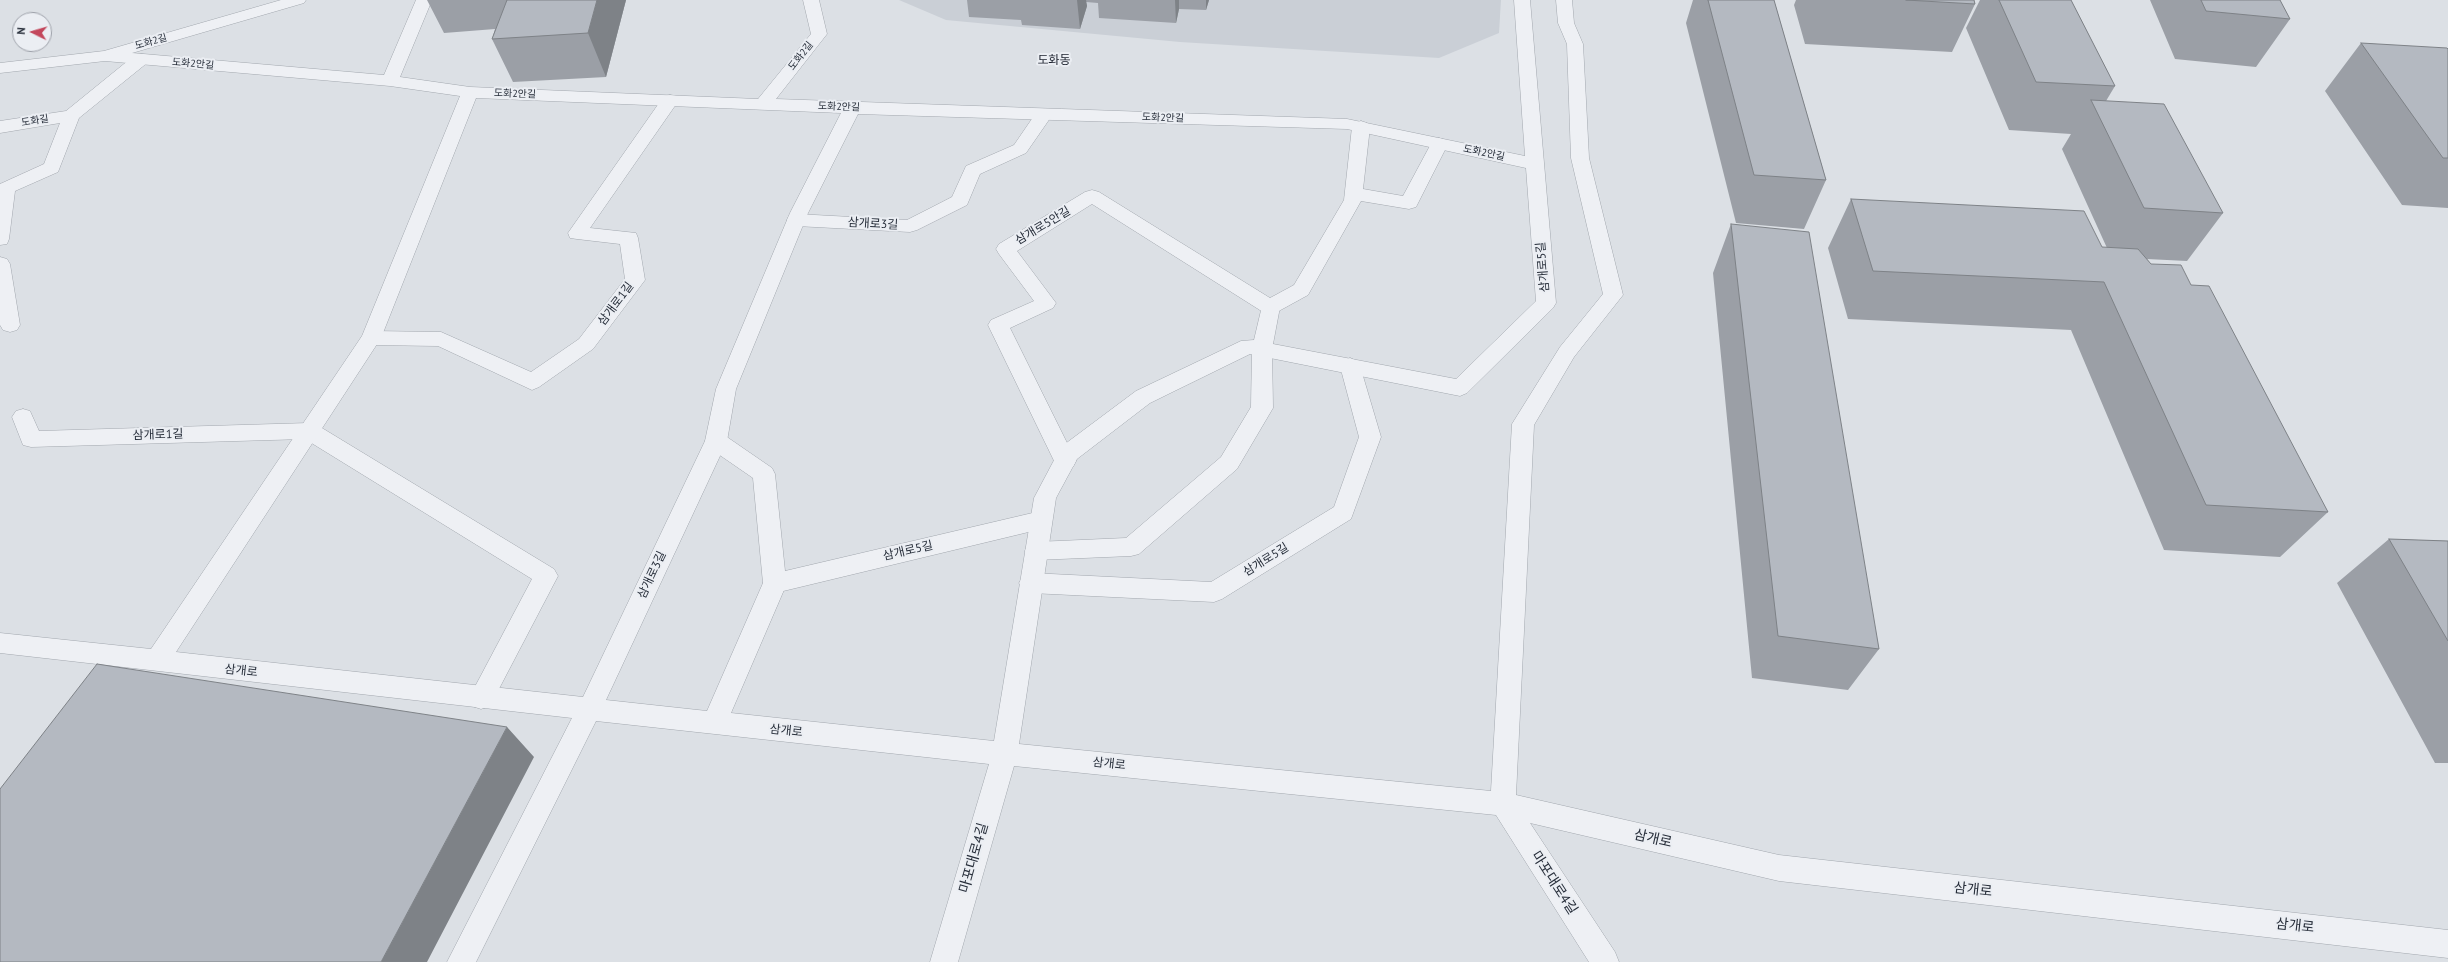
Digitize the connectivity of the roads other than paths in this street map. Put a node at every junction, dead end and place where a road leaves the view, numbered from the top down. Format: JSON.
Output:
{"nodes":[{"id":1,"x":298,"y":0,"type":"edge"},
{"id":2,"x":424,"y":0,"type":"edge"},
{"id":3,"x":812,"y":0,"type":"edge"},
{"id":4,"x":1522,"y":0,"type":"edge"},
{"id":5,"x":1564,"y":0,"type":"edge"},
{"id":6,"x":105,"y":56,"type":"junction"},
{"id":7,"x":141,"y":59,"type":"junction"},
{"id":8,"x":0,"y":68,"type":"edge"},
{"id":9,"x":390,"y":81,"type":"junction"},
{"id":10,"x":470,"y":92,"type":"junction"},
{"id":11,"x":670,"y":100,"type":"junction"},
{"id":12,"x":763,"y":104,"type":"junction"},
{"id":13,"x":852,"y":108,"type":"junction"},
{"id":14,"x":1044,"y":114,"type":"junction"},
{"id":15,"x":70,"y":116,"type":"junction"},
{"id":16,"x":0,"y":127,"type":"edge"},
{"id":17,"x":1361,"y":127,"type":"junction"},
{"id":18,"x":1439,"y":144,"type":"junction"},
{"id":19,"x":1535,"y":164,"type":"junction"},
{"id":20,"x":1354,"y":194,"type":"junction"},
{"id":21,"x":796,"y":220,"type":"junction"},
{"id":22,"x":0,"y":239,"type":"edge"},
{"id":23,"x":0,"y":264,"type":"edge"},
{"id":24,"x":1270,"y":307,"type":"junction"},
{"id":25,"x":10,"y":325,"type":"dead end"},
{"id":26,"x":371,"y":338,"type":"junction"},
{"id":27,"x":1262,"y":349,"type":"junction"},
{"id":28,"x":1350,"y":366,"type":"junction"},
{"id":29,"x":23,"y":417,"type":"dead end"},
{"id":30,"x":309,"y":430,"type":"junction"},
{"id":31,"x":716,"y":440,"type":"junction"},
{"id":32,"x":1065,"y":461,"type":"junction"},
{"id":33,"x":1041,"y":520,"type":"junction"},
{"id":34,"x":1036,"y":551,"type":"junction"},
{"id":35,"x":775,"y":583,"type":"junction"},
{"id":36,"x":1031,"y":584,"type":"junction"},
{"id":37,"x":0,"y":644,"type":"edge"},
{"id":38,"x":157,"y":661,"type":"junction"},
{"id":39,"x":481,"y":698,"type":"junction"},
{"id":40,"x":589,"y":710,"type":"junction"},
{"id":41,"x":714,"y":723,"type":"junction"},
{"id":42,"x":1005,"y":753,"type":"junction"},
{"id":43,"x":1503,"y":804,"type":"junction"},
{"id":44,"x":2448,"y":944,"type":"edge"},
{"id":45,"x":1598,"y":959,"type":"edge"},
{"id":46,"x":461,"y":962,"type":"edge"},
{"id":47,"x":944,"y":962,"type":"edge"}],
"edges":[{"from":1,"to":6,"type":"street","name":"도화2길"},
{"from":2,"to":9,"type":"street"},
{"from":3,"to":12,"type":"street","name":"도화2길"},
{"from":4,"to":19,"type":"street","name":"삼개로5길"},
{"from":5,"to":43,"type":"street"},
{"from":6,"to":7,"type":"street","name":"도화2안길"},
{"from":6,"to":8,"type":"street","name":"도화2길"},
{"from":7,"to":9,"type":"street","name":"도화2안길"},
{"from":7,"to":15,"type":"street"},
{"from":9,"to":10,"type":"street","name":"도화2안길"},
{"from":10,"to":11,"type":"street","name":"도화2안길"},
{"from":10,"to":26,"type":"street"},
{"from":11,"to":12,"type":"street","name":"도화2안길"},
{"from":11,"to":26,"type":"street","name":"삼개로1길"},
{"from":12,"to":13,"type":"street","name":"도화2안길"},
{"from":13,"to":14,"type":"street","name":"도화2안길"},
{"from":13,"to":21,"type":"street","name":"삼개로3길"},
{"from":14,"to":17,"type":"street","name":"도화2안길"},
{"from":14,"to":21,"type":"street","name":"삼개로3길"},
{"from":15,"to":16,"type":"street","name":"도화길"},
{"from":15,"to":22,"type":"street"},
{"from":17,"to":18,"type":"street","name":"도화2안길"},
{"from":17,"to":20,"type":"street"},
{"from":18,"to":19,"type":"street","name":"도화2안길"},
{"from":18,"to":20,"type":"street"},
{"from":19,"to":28,"type":"street","name":"삼개로5길"},
{"from":20,"to":24,"type":"street"},
{"from":21,"to":31,"type":"street","name":"삼개로3길"},
{"from":23,"to":25,"type":"street"},
{"from":24,"to":27,"type":"street"},
{"from":24,"to":32,"type":"street","name":"삼개로5안길"},
{"from":26,"to":30,"type":"street"},
{"from":27,"to":28,"type":"street","name":"삼개로5길"},
{"from":27,"to":32,"type":"street","name":"삼개로5길"},
{"from":27,"to":34,"type":"street"},
{"from":28,"to":36,"type":"street","name":"삼개로5길"},
{"from":29,"to":30,"type":"street","name":"삼개로1길"},
{"from":30,"to":38,"type":"street"},
{"from":30,"to":39,"type":"street"},
{"from":31,"to":35,"type":"street"},
{"from":31,"to":40,"type":"street","name":"삼개로3길"},
{"from":32,"to":33,"type":"street","name":"삼개로5길"},
{"from":33,"to":34,"type":"street","name":"삼개로5길"},
{"from":33,"to":35,"type":"street","name":"삼개로5길"},
{"from":34,"to":36,"type":"street","name":"삼개로5길"},
{"from":35,"to":41,"type":"street"},
{"from":36,"to":42,"type":"street","name":"삼개로5길"},
{"from":37,"to":38,"type":"street","name":"삼개로"},
{"from":38,"to":39,"type":"street","name":"삼개로"},
{"from":39,"to":40,"type":"street","name":"삼개로"},
{"from":40,"to":41,"type":"street","name":"삼개로"},
{"from":40,"to":46,"type":"street","name":"삼개로3길"},
{"from":41,"to":42,"type":"street","name":"삼개로"},
{"from":42,"to":43,"type":"street","name":"삼개로"},
{"from":42,"to":47,"type":"street","name":"마포대로4길"},
{"from":43,"to":44,"type":"street","name":"삼개로"},
{"from":43,"to":45,"type":"street","name":"마포대로4길"}]}
